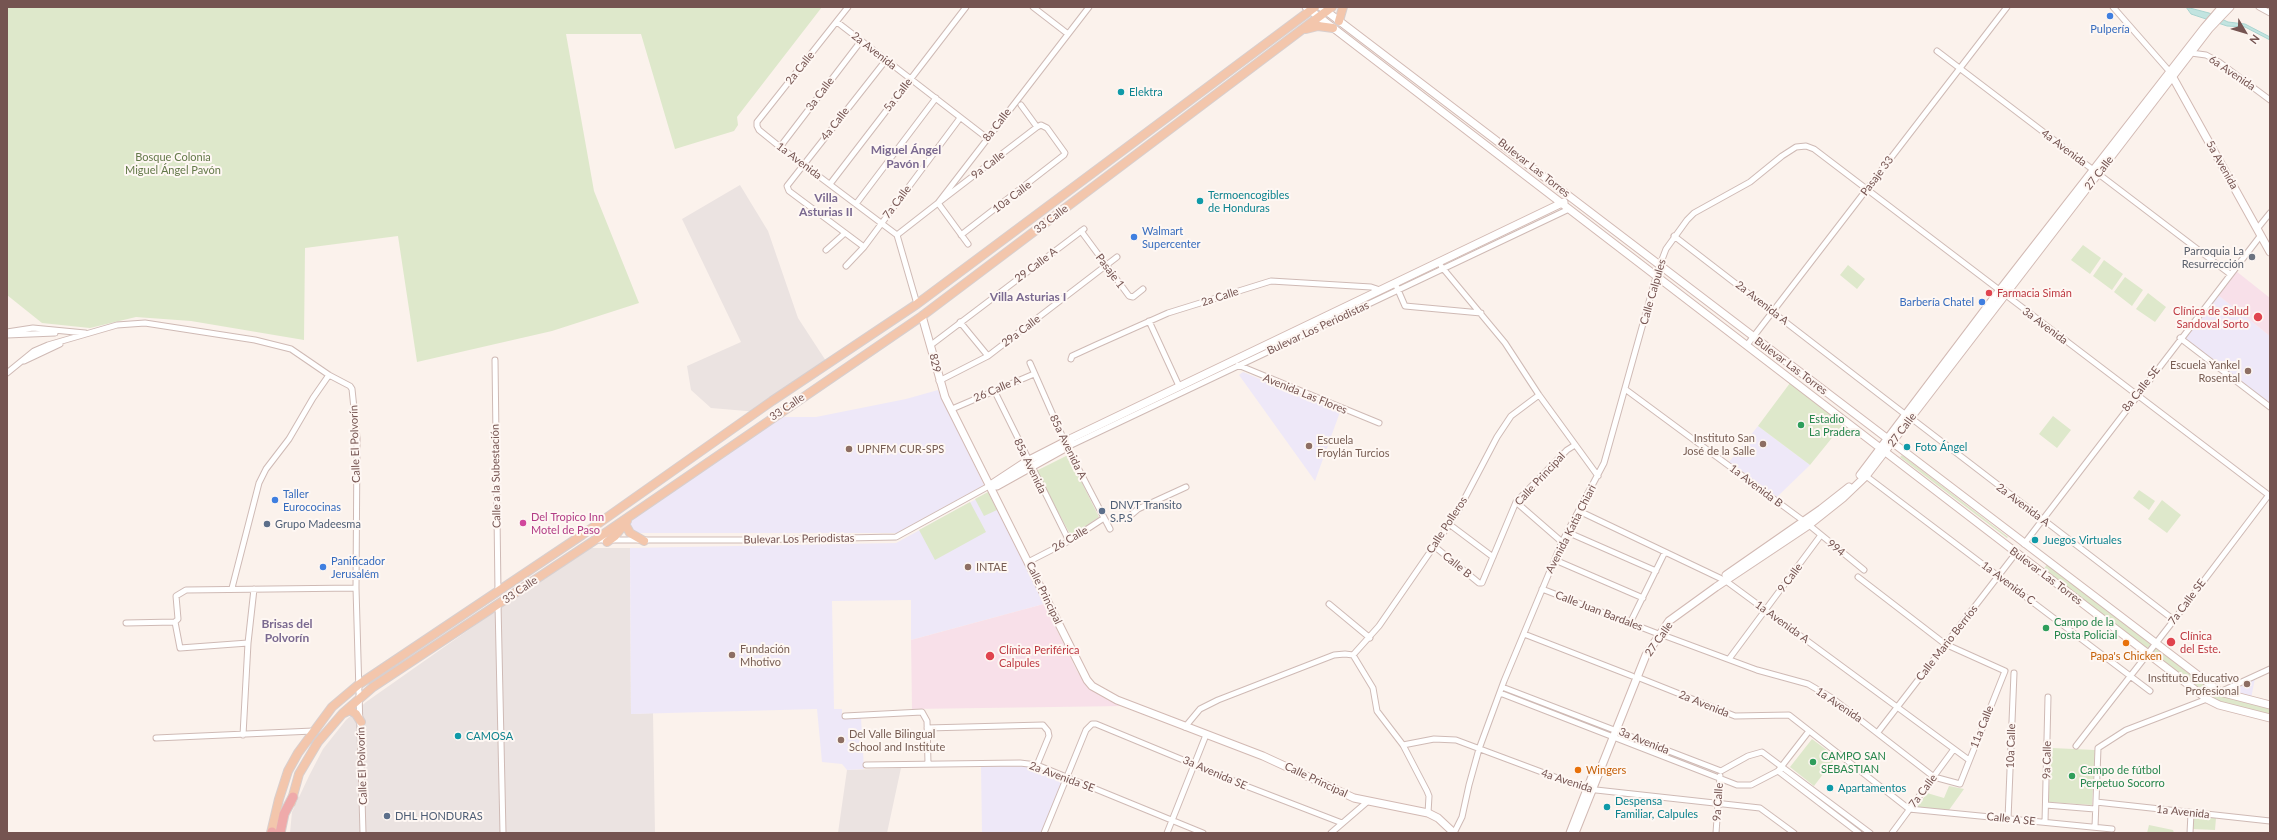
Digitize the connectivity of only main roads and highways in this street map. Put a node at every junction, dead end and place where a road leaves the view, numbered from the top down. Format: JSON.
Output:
{"nodes":[{"id":1,"x":1343,"y":7,"type":"edge"},
{"id":2,"x":1310,"y":8,"type":"edge"},
{"id":3,"x":1326,"y":8,"type":"edge"},
{"id":4,"x":1340,"y":21,"type":"road end"},
{"id":5,"x":1333,"y":28,"type":"road end"},
{"id":6,"x":1296,"y":34,"type":"junction"},
{"id":7,"x":630,"y":501,"type":"junction"},
{"id":8,"x":629,"y":515,"type":"junction"},
{"id":9,"x":625,"y":524,"type":"junction"},
{"id":10,"x":595,"y":540,"type":"junction"},
{"id":11,"x":644,"y":541,"type":"road end"},
{"id":12,"x":607,"y":542,"type":"road end"},
{"id":13,"x":552,"y":556,"type":"junction"},
{"id":14,"x":432,"y":635,"type":"junction"},
{"id":15,"x":388,"y":677,"type":"junction"},
{"id":16,"x":343,"y":713,"type":"junction"},
{"id":17,"x":361,"y":722,"type":"road end"},
{"id":18,"x":293,"y":798,"type":"junction"},
{"id":19,"x":274,"y":833,"type":"edge"},
{"id":20,"x":285,"y":833,"type":"edge"}],
"edges":[{"from":1,"to":4,"type":"main road"},
{"from":2,"to":7,"type":"main road","name":"33 Calle"},
{"from":3,"to":6,"type":"main road","name":"33 Calle"},
{"from":5,"to":6,"type":"main road"},
{"from":6,"to":8,"type":"main road","name":"33 Calle"},
{"from":7,"to":10,"type":"main road"},
{"from":7,"to":13,"type":"main road","name":"33 Calle"},
{"from":8,"to":9,"type":"main road"},
{"from":8,"to":10,"type":"main road","name":"33 Calle"},
{"from":9,"to":11,"type":"main road"},
{"from":9,"to":12,"type":"main road"},
{"from":10,"to":13,"type":"main road"},
{"from":10,"to":15,"type":"main road","name":"33 Calle"},
{"from":13,"to":14,"type":"main road","name":"33 Calle"},
{"from":14,"to":15,"type":"main road"},
{"from":14,"to":19,"type":"main road","name":"33 Calle"},
{"from":15,"to":16,"type":"main road","name":"33 Calle"},
{"from":16,"to":17,"type":"main road"},
{"from":16,"to":18,"type":"main road","name":"33 Calle"},
{"from":18,"to":19,"type":"highway"},
{"from":18,"to":20,"type":"main road","name":"33 Calle"}]}
